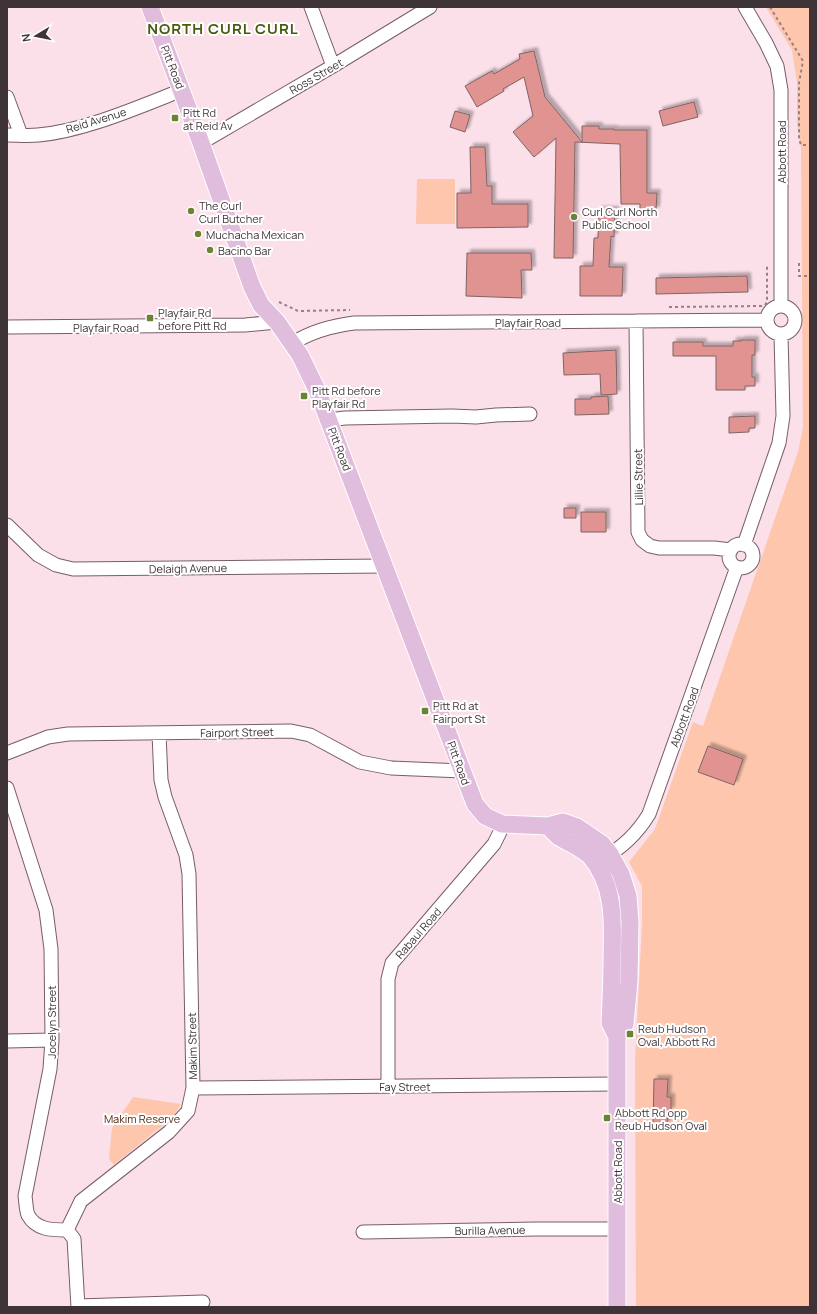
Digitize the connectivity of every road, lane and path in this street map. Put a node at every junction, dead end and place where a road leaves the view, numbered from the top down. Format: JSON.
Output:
{"nodes":[{"id":1,"x":150,"y":7,"type":"edge"},
{"id":2,"x":311,"y":7,"type":"edge"},
{"id":3,"x":430,"y":7,"type":"edge"},
{"id":4,"x":745,"y":7,"type":"edge"},
{"id":5,"x":770,"y":7,"type":"edge"},
{"id":6,"x":333,"y":66,"type":"junction"},
{"id":7,"x":182,"y":90,"type":"junction"},
{"id":8,"x":7,"y":97,"type":"edge"},
{"id":9,"x":7,"y":135,"type":"edge"},
{"id":10,"x":21,"y":135,"type":"junction"},
{"id":11,"x":201,"y":143,"type":"junction"},
{"id":12,"x":810,"y":145,"type":"edge"},
{"id":13,"x":799,"y":263,"type":"dead end"},
{"id":14,"x":767,"y":264,"type":"dead end"},
{"id":15,"x":810,"y":276,"type":"edge"},
{"id":16,"x":274,"y":299,"type":"dead end"},
{"id":17,"x":781,"y":306,"type":"junction"},
{"id":18,"x":663,"y":307,"type":"dead end"},
{"id":19,"x":356,"y":310,"type":"dead end"},
{"id":20,"x":767,"y":320,"type":"junction"},
{"id":21,"x":636,"y":321,"type":"junction"},
{"id":22,"x":277,"y":322,"type":"junction"},
{"id":23,"x":7,"y":327,"type":"edge"},
{"id":24,"x":781,"y":335,"type":"junction"},
{"id":25,"x":293,"y":344,"type":"junction"},
{"id":26,"x":530,"y":414,"type":"dead end"},
{"id":27,"x":329,"y":420,"type":"junction"},
{"id":28,"x":7,"y":525,"type":"edge"},
{"id":29,"x":744,"y":545,"type":"junction"},
{"id":30,"x":731,"y":550,"type":"junction"},
{"id":31,"x":385,"y":566,"type":"junction"},
{"id":32,"x":737,"y":567,"type":"junction"},
{"id":33,"x":159,"y":733,"type":"junction"},
{"id":34,"x":7,"y":753,"type":"edge"},
{"id":35,"x":462,"y":771,"type":"junction"},
{"id":36,"x":7,"y":788,"type":"edge"},
{"id":37,"x":502,"y":824,"type":"junction"},
{"id":38,"x":548,"y":826,"type":"junction"},
{"id":39,"x":610,"y":854,"type":"junction"},
{"id":40,"x":595,"y":863,"type":"junction"},
{"id":41,"x":617,"y":1036,"type":"junction"},
{"id":42,"x":52,"y":1040,"type":"junction"},
{"id":43,"x":7,"y":1041,"type":"edge"},
{"id":44,"x":617,"y":1084,"type":"junction"},
{"id":45,"x":388,"y":1086,"type":"junction"},
{"id":46,"x":193,"y":1088,"type":"junction"},
{"id":47,"x":617,"y":1229,"type":"junction"},
{"id":48,"x":67,"y":1230,"type":"junction"},
{"id":49,"x":363,"y":1232,"type":"dead end"},
{"id":50,"x":203,"y":1302,"type":"dead end"},
{"id":51,"x":78,"y":1306,"type":"edge"},
{"id":52,"x":617,"y":1307,"type":"edge"}],
"edges":[{"from":1,"to":7,"type":"main road","name":"Pitt Road"},
{"from":2,"to":6,"type":"street"},
{"from":3,"to":6,"type":"street","name":"Ross Street"},
{"from":4,"to":17,"type":"street","name":"Abbott Road"},
{"from":5,"to":12,"type":"path"},
{"from":6,"to":11,"type":"street","name":"Ross Street"},
{"from":7,"to":10,"type":"street","name":"Reid Avenue"},
{"from":7,"to":11,"type":"main road","name":"Pitt Road"},
{"from":8,"to":10,"type":"street"},
{"from":9,"to":10,"type":"street","name":"Reid Avenue"},
{"from":11,"to":22,"type":"main road","name":"Pitt Road"},
{"from":13,"to":15,"type":"path"},
{"from":14,"to":18,"type":"path"},
{"from":16,"to":19,"type":"path"},
{"from":17,"to":20,"type":"street"},
{"from":17,"to":24,"type":"street"},
{"from":20,"to":21,"type":"street","name":"Playfair Road"},
{"from":20,"to":24,"type":"street"},
{"from":21,"to":25,"type":"street","name":"Playfair Road"},
{"from":21,"to":30,"type":"street","name":"Lillie Street"},
{"from":22,"to":23,"type":"street","name":"Playfair Road"},
{"from":22,"to":25,"type":"main road","name":"Pitt Road"},
{"from":24,"to":29,"type":"street"},
{"from":25,"to":27,"type":"main road","name":"Pitt Road"},
{"from":26,"to":27,"type":"street"},
{"from":27,"to":31,"type":"main road","name":"Pitt Road"},
{"from":28,"to":31,"type":"street","name":"Delaigh Avenue"},
{"from":29,"to":30,"type":"street"},
{"from":29,"to":32,"type":"street"},
{"from":30,"to":32,"type":"street"},
{"from":31,"to":35,"type":"main road","name":"Pitt Road"},
{"from":32,"to":39,"type":"street","name":"Abbott Road"},
{"from":33,"to":34,"type":"street","name":"Fairport Street"},
{"from":33,"to":35,"type":"street","name":"Fairport Street"},
{"from":33,"to":46,"type":"street","name":"Makim Street"},
{"from":35,"to":37,"type":"main road","name":"Pitt Road"},
{"from":36,"to":42,"type":"street","name":"Jocelyn Street"},
{"from":37,"to":38,"type":"main road","name":"Pitt Road"},
{"from":37,"to":45,"type":"street","name":"Rabaul Road"},
{"from":38,"to":39,"type":"main road","name":"Pitt Road"},
{"from":38,"to":40,"type":"main road"},
{"from":39,"to":40,"type":"street","name":"Abbott Road"},
{"from":39,"to":41,"type":"main road","name":"Abbott Road"},
{"from":40,"to":41,"type":"main road","name":"Abbott Road"},
{"from":41,"to":44,"type":"main road","name":"Abbott Road"},
{"from":42,"to":43,"type":"street"},
{"from":42,"to":48,"type":"street","name":"Jocelyn Street"},
{"from":44,"to":45,"type":"street","name":"Fay Street"},
{"from":44,"to":47,"type":"main road","name":"Abbott Road"},
{"from":45,"to":46,"type":"street","name":"Fay Street"},
{"from":46,"to":48,"type":"street","name":"Makim Street"},
{"from":47,"to":49,"type":"street","name":"Burilla Avenue"},
{"from":47,"to":52,"type":"main road","name":"Abbott Road"},
{"from":48,"to":51,"type":"street"},
{"from":50,"to":51,"type":"street"}]}
